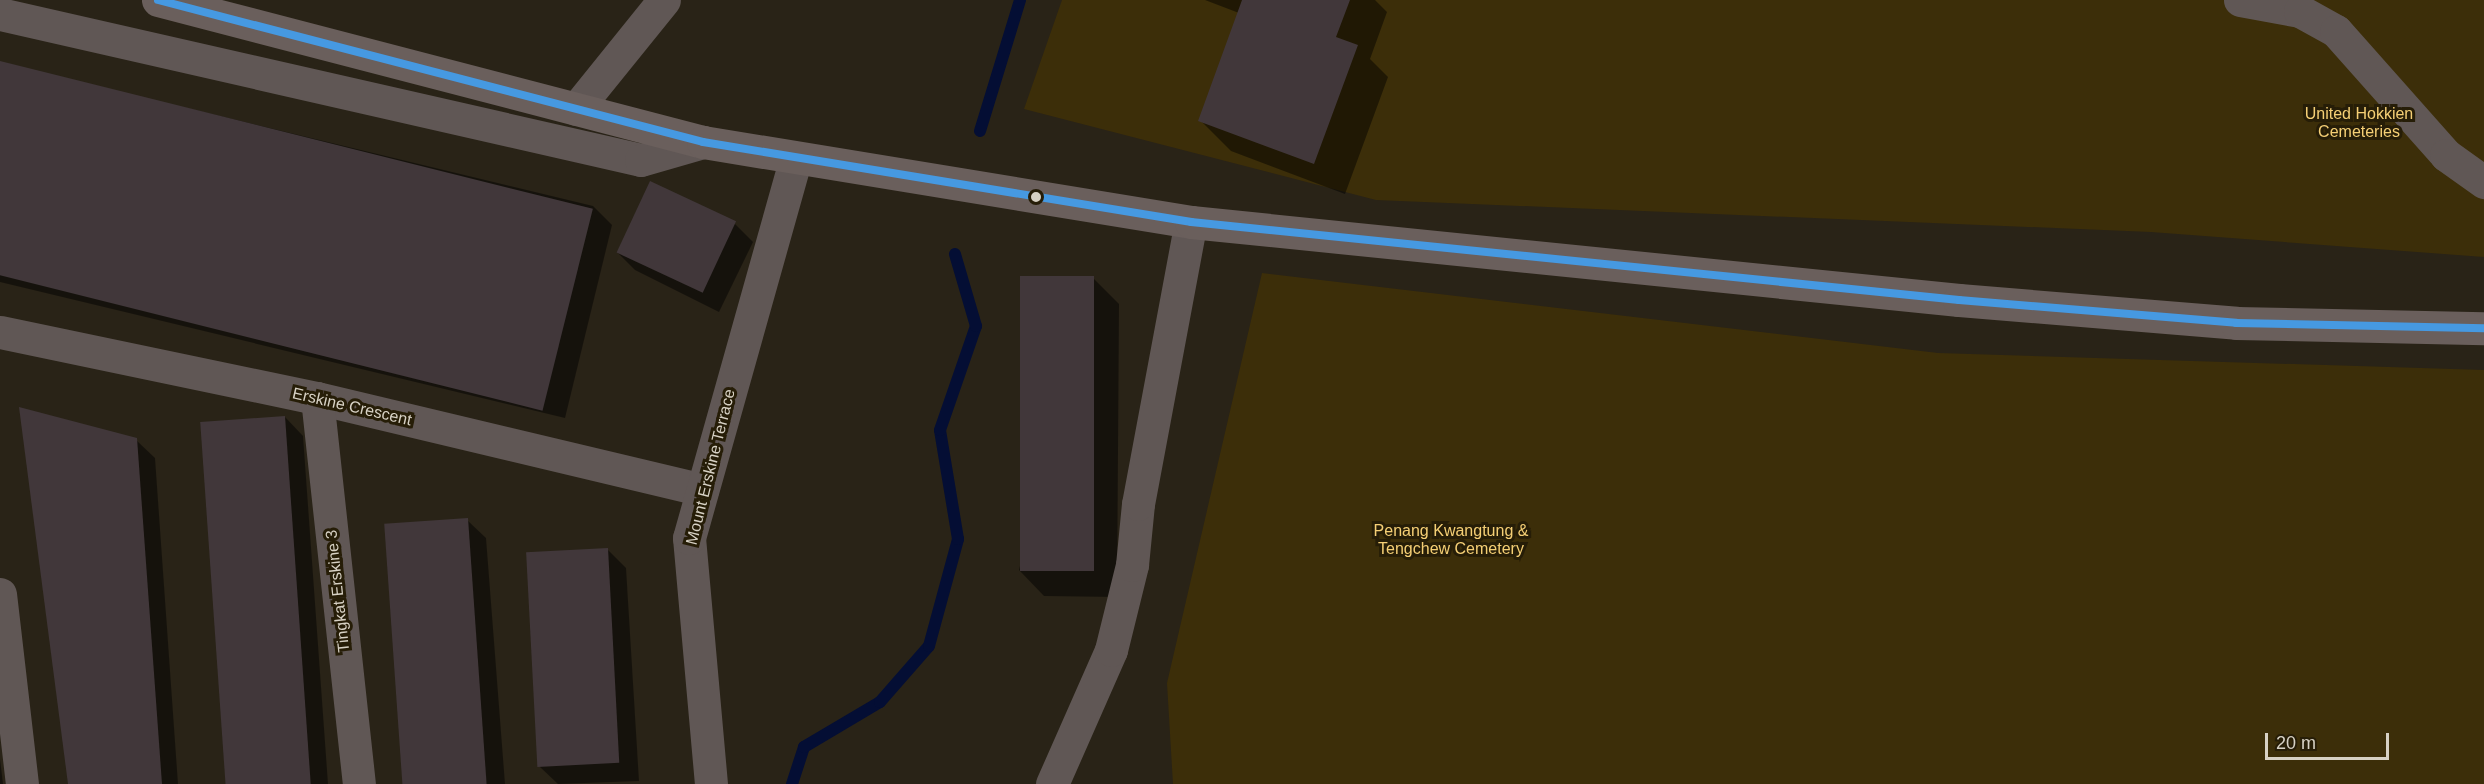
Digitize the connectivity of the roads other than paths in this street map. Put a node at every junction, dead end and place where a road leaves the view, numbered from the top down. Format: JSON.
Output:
{"nodes":[{"id":1,"x":158,"y":0,"type":"edge"},
{"id":2,"x":664,"y":0,"type":"edge"},
{"id":3,"x":2240,"y":0,"type":"edge"},
{"id":4,"x":0,"y":14,"type":"edge"},
{"id":5,"x":576,"y":109,"type":"junction"},
{"id":6,"x":703,"y":142,"type":"junction"},
{"id":7,"x":795,"y":158,"type":"junction"},
{"id":8,"x":2479,"y":171,"type":"edge"},
{"id":9,"x":1191,"y":222,"type":"junction"},
{"id":10,"x":2484,"y":328,"type":"edge"},
{"id":11,"x":0,"y":332,"type":"edge"},
{"id":12,"x":317,"y":398,"type":"junction"},
{"id":13,"x":702,"y":490,"type":"junction"},
{"id":14,"x":0,"y":594,"type":"edge"},
{"id":15,"x":22,"y":784,"type":"edge"},
{"id":16,"x":359,"y":784,"type":"edge"},
{"id":17,"x":711,"y":784,"type":"edge"},
{"id":18,"x":1052,"y":784,"type":"edge"}],
"edges":[{"from":1,"to":5,"type":"main road"},
{"from":2,"to":5,"type":"street"},
{"from":3,"to":8,"type":"street"},
{"from":4,"to":6,"type":"street"},
{"from":5,"to":6,"type":"main road"},
{"from":6,"to":7,"type":"main road"},
{"from":7,"to":9,"type":"main road"},
{"from":7,"to":13,"type":"street","name":"Mount Erskine Terrace"},
{"from":9,"to":10,"type":"main road"},
{"from":9,"to":18,"type":"street"},
{"from":11,"to":12,"type":"street","name":"Erskine Crescent"},
{"from":12,"to":13,"type":"street","name":"Erskine Crescent"},
{"from":12,"to":16,"type":"street","name":"Tingkat Erskine 3"},
{"from":13,"to":17,"type":"street","name":"Mount Erskine Terrace"},
{"from":14,"to":15,"type":"street"}]}
